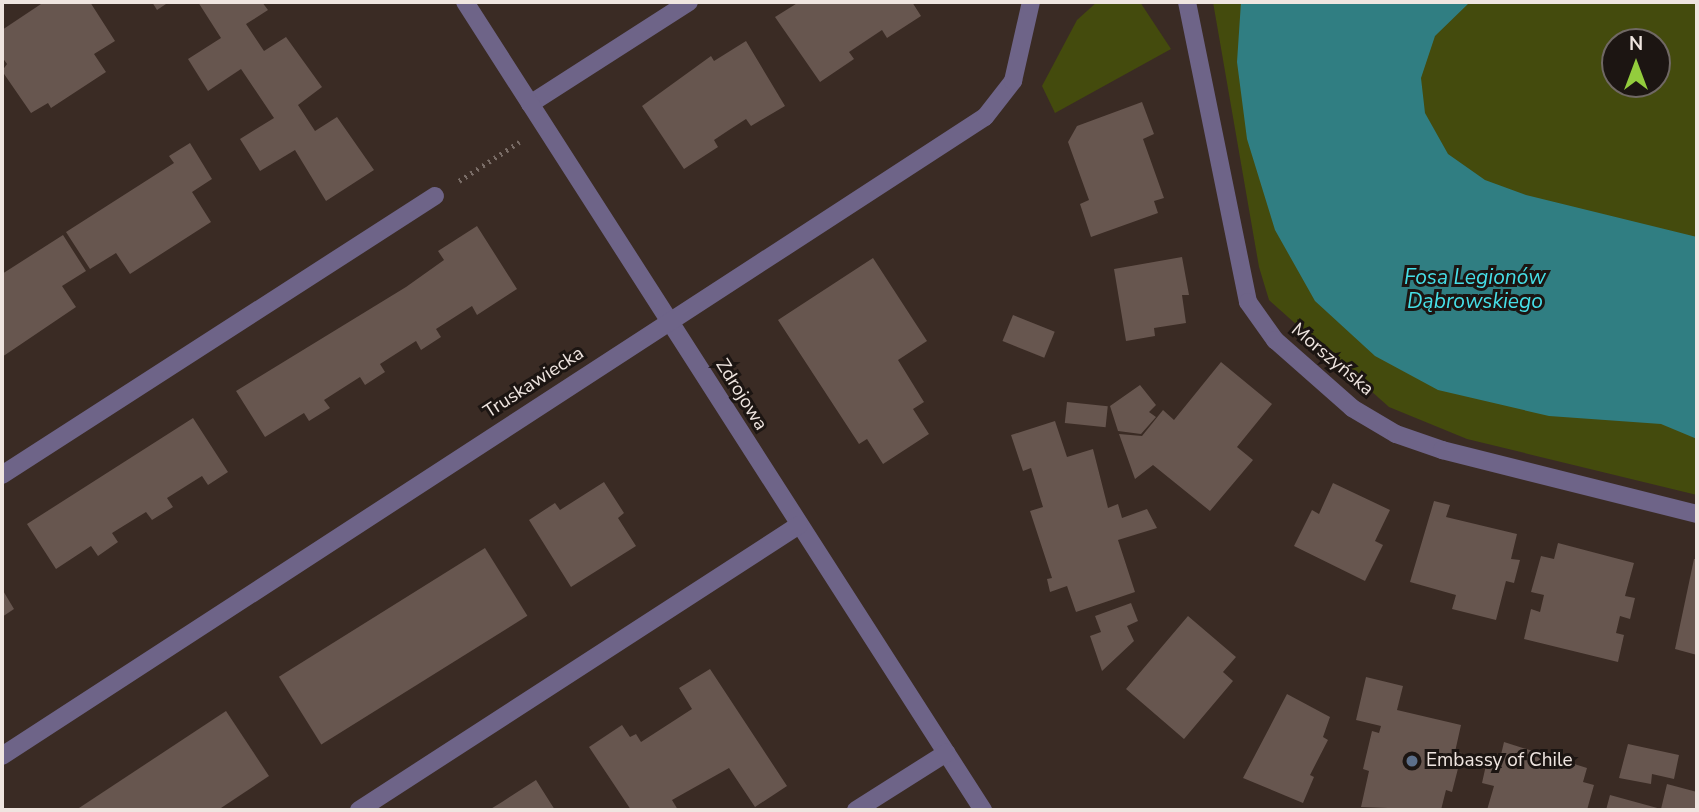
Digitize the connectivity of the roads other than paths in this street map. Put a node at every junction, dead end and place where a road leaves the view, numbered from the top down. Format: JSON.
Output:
{"nodes":[{"id":1,"x":465,"y":2,"type":"edge"},
{"id":2,"x":689,"y":2,"type":"edge"},
{"id":3,"x":1031,"y":2,"type":"edge"},
{"id":4,"x":1187,"y":2,"type":"edge"},
{"id":5,"x":530,"y":104,"type":"junction"},
{"id":6,"x":435,"y":196,"type":"road end"},
{"id":7,"x":668,"y":320,"type":"junction"},
{"id":8,"x":2,"y":475,"type":"edge"},
{"id":9,"x":1697,"y":513,"type":"edge"},
{"id":10,"x":799,"y":525,"type":"junction"},
{"id":11,"x":946,"y":753,"type":"junction"},
{"id":12,"x":2,"y":756,"type":"edge"},
{"id":13,"x":359,"y":810,"type":"edge"},
{"id":14,"x":856,"y":810,"type":"edge"},
{"id":15,"x":983,"y":810,"type":"edge"}],
"edges":[{"from":1,"to":5,"type":"street","name":"Zdrojowa"},
{"from":2,"to":5,"type":"street"},
{"from":3,"to":7,"type":"street","name":"Truskawiecka"},
{"from":4,"to":9,"type":"street","name":"Morszyńska"},
{"from":5,"to":7,"type":"street","name":"Zdrojowa"},
{"from":6,"to":8,"type":"street"},
{"from":7,"to":10,"type":"street","name":"Zdrojowa"},
{"from":7,"to":12,"type":"street","name":"Truskawiecka"},
{"from":10,"to":11,"type":"street","name":"Zdrojowa"},
{"from":10,"to":13,"type":"street"},
{"from":11,"to":14,"type":"street"},
{"from":11,"to":15,"type":"street","name":"Zdrojowa"}]}
